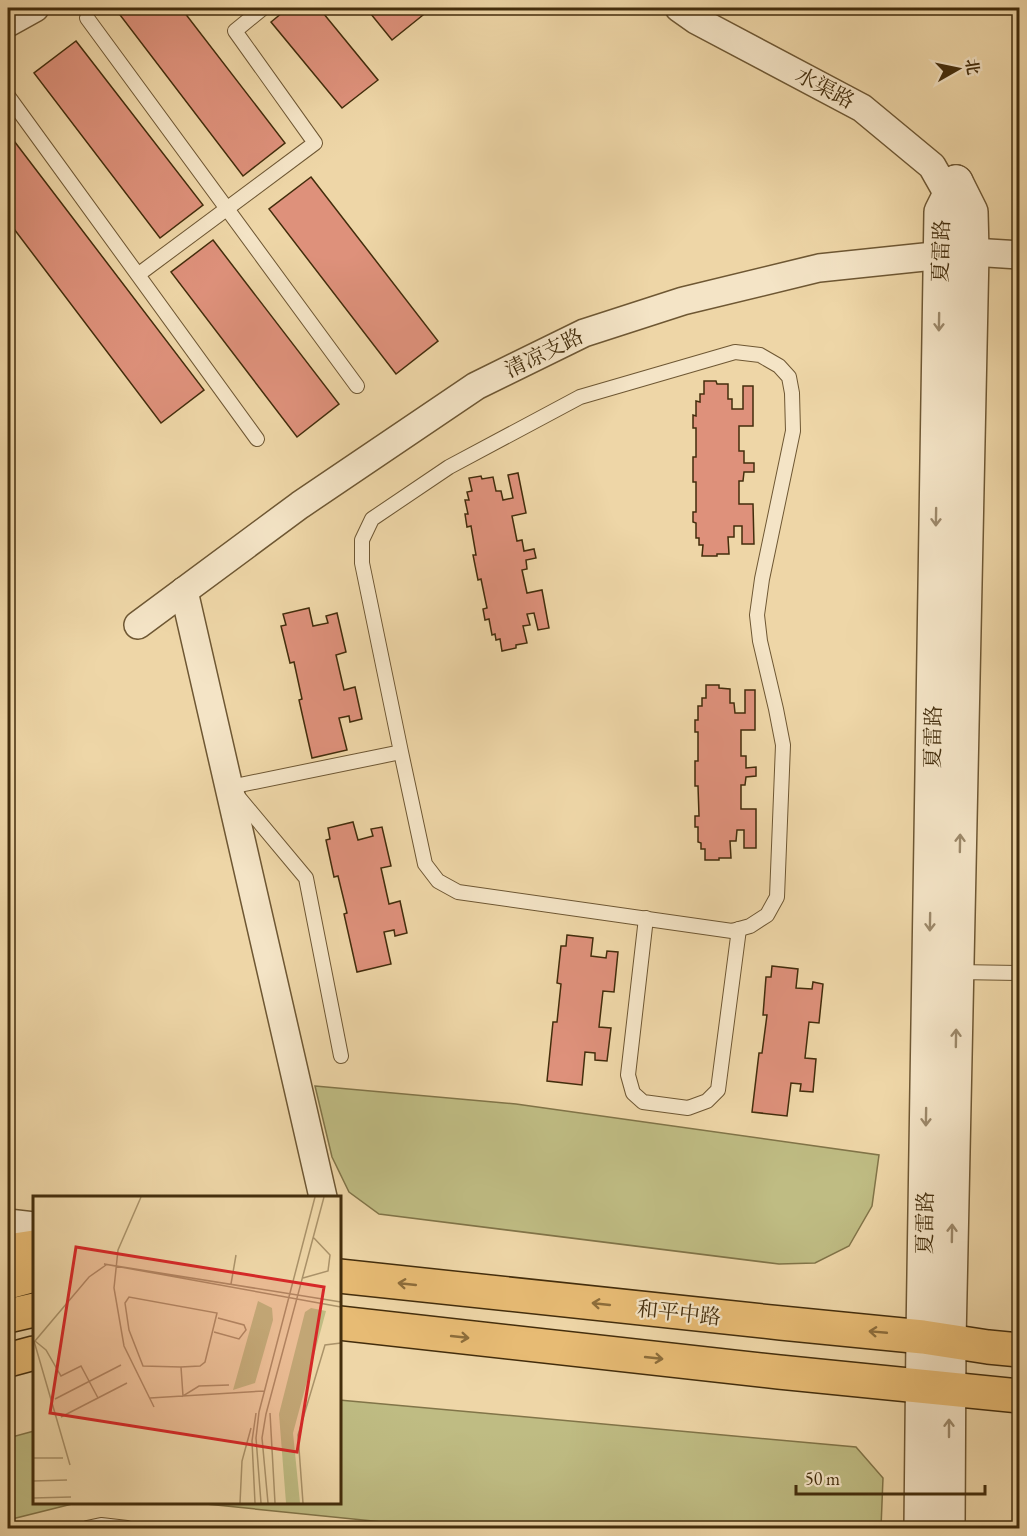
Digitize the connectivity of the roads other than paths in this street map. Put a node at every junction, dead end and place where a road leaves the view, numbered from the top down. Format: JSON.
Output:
{"nodes":[{"id":1,"x":35,"y":8,"type":"edge"},
{"id":2,"x":263,"y":8,"type":"edge"},
{"id":3,"x":679,"y":8,"type":"edge"},
{"id":4,"x":87,"y":18,"type":"dead end"},
{"id":5,"x":8,"y":23,"type":"edge"},
{"id":6,"x":8,"y":96,"type":"edge"},
{"id":7,"x":949,"y":196,"type":"joint"},
{"id":8,"x":227,"y":208,"type":"junction"},
{"id":9,"x":956,"y":253,"type":"junction"},
{"id":10,"x":1020,"y":255,"type":"edge"},
{"id":11,"x":139,"y":274,"type":"junction"},
{"id":12,"x":357,"y":386,"type":"dead end"},
{"id":13,"x":258,"y":439,"type":"dead end"},
{"id":14,"x":184,"y":591,"type":"junction"},
{"id":15,"x":138,"y":626,"type":"dead end"},
{"id":16,"x":401,"y":752,"type":"junction"},
{"id":17,"x":230,"y":787,"type":"junction"},
{"id":18,"x":646,"y":918,"type":"junction"},
{"id":19,"x":739,"y":929,"type":"junction"},
{"id":20,"x":957,"y":972,"type":"junction"},
{"id":21,"x":1020,"y":974,"type":"edge"},
{"id":22,"x":341,"y":1056,"type":"dead end"},
{"id":23,"x":323,"y":1196,"type":"edge"},
{"id":24,"x":8,"y":1223,"type":"edge"},
{"id":25,"x":33,"y":1226,"type":"edge"},
{"id":26,"x":33,"y":1247,"type":"edge"},
{"id":27,"x":8,"y":1251,"type":"edge"},
{"id":28,"x":340,"y":1274,"type":"edge"},
{"id":29,"x":33,"y":1275,"type":"edge"},
{"id":30,"x":8,"y":1282,"type":"edge"},
{"id":31,"x":33,"y":1310,"type":"edge"},
{"id":32,"x":8,"y":1317,"type":"edge"},
{"id":33,"x":340,"y":1323,"type":"edge"},
{"id":34,"x":397,"y":1330,"type":"junction"},
{"id":35,"x":340,"y":1331,"type":"edge"},
{"id":36,"x":936,"y":1339,"type":"junction"},
{"id":37,"x":1020,"y":1350,"type":"edge"},
{"id":38,"x":33,"y":1353,"type":"edge"},
{"id":39,"x":8,"y":1360,"type":"edge"},
{"id":40,"x":936,"y":1388,"type":"junction"},
{"id":41,"x":1020,"y":1396,"type":"edge"},
{"id":42,"x":87,"y":1528,"type":"edge"},
{"id":43,"x":127,"y":1528,"type":"edge"},
{"id":44,"x":921,"y":1528,"type":"edge"},
{"id":45,"x":948,"y":1528,"type":"edge"}],
"edges":[{"from":1,"to":5,"type":"street"},
{"from":2,"to":8,"type":"lane"},
{"from":3,"to":7,"type":"street","name":"水渠路"},
{"from":4,"to":8,"type":"lane"},
{"from":6,"to":11,"type":"lane"},
{"from":7,"to":9,"type":"street","name":"夏雷路"},
{"from":8,"to":11,"type":"lane"},
{"from":8,"to":12,"type":"lane"},
{"from":9,"to":10,"type":"street","name":"清凉支路"},
{"from":9,"to":14,"type":"street","name":"清凉支路"},
{"from":20,"to":9,"type":"street","name":"夏雷路","one_way":true},
{"from":9,"to":36,"type":"street","name":"夏雷路","one_way":true},
{"from":11,"to":13,"type":"lane"},
{"from":14,"to":15,"type":"street","name":"清凉支路"},
{"from":14,"to":17,"type":"street"},
{"from":16,"to":17,"type":"lane"},
{"from":16,"to":18,"type":"lane"},
{"from":16,"to":19,"type":"lane"},
{"from":17,"to":22,"type":"lane"},
{"from":17,"to":23,"type":"street"},
{"from":18,"to":19,"type":"lane"},
{"from":18,"to":19,"type":"lane"},
{"from":20,"to":21,"type":"lane"},
{"from":36,"to":20,"type":"street","name":"夏雷路","one_way":true},
{"from":24,"to":25,"type":"street"},
{"from":26,"to":27,"type":"main road"},
{"from":36,"to":28,"type":"main road","name":"和平中路","one_way":true},
{"from":29,"to":30,"type":"main road"},
{"from":31,"to":32,"type":"main road"},
{"from":33,"to":34,"type":"main road"},
{"from":34,"to":35,"type":"main road"},
{"from":34,"to":40,"type":"main road","one_way":true},
{"from":36,"to":37,"type":"main road","name":"和平中路"},
{"from":36,"to":40,"type":"street","name":"夏雷路"},
{"from":38,"to":39,"type":"main road"},
{"from":40,"to":41,"type":"main road"},
{"from":40,"to":44,"type":"street","name":"夏雷路"},
{"from":45,"to":40,"type":"street","name":"夏雷路","one_way":true},
{"from":42,"to":43,"type":"lane"}]}
